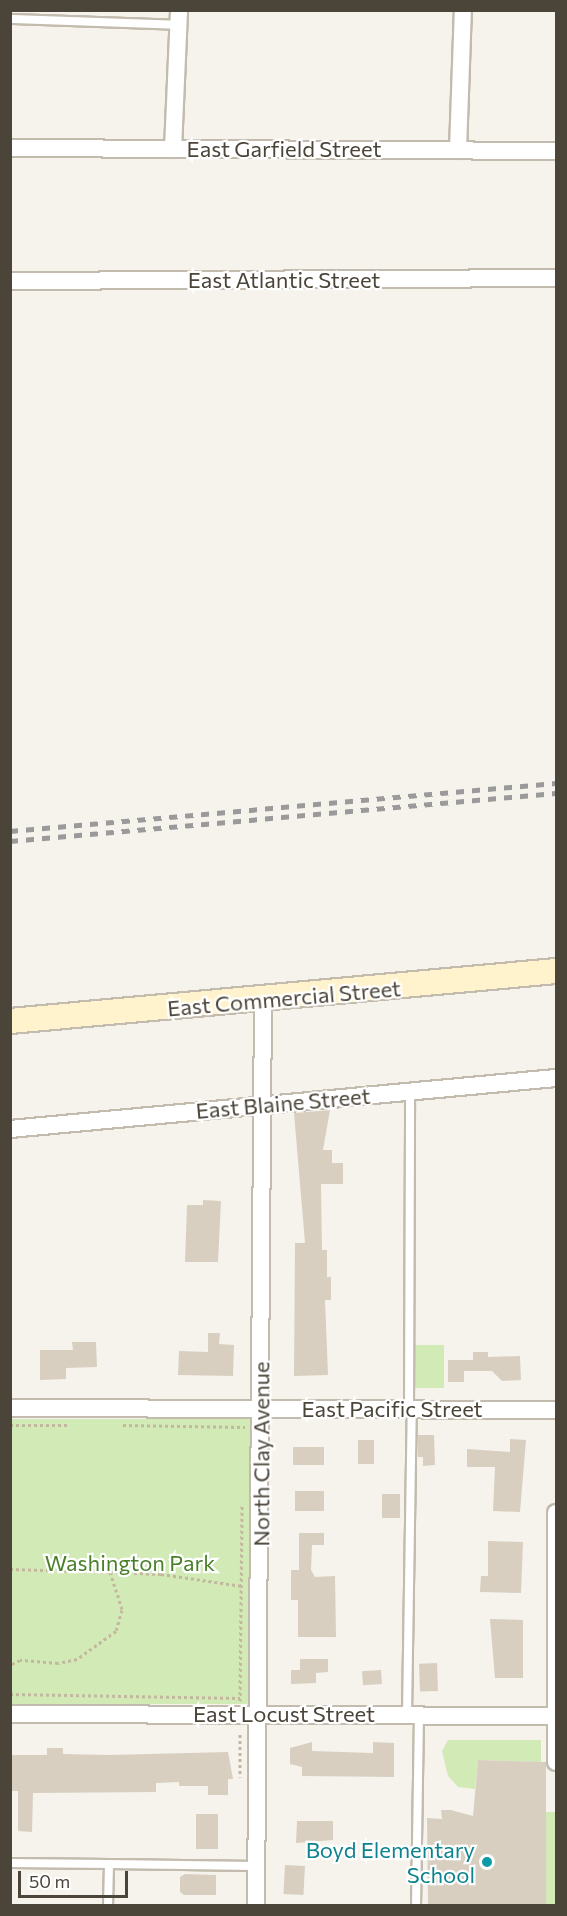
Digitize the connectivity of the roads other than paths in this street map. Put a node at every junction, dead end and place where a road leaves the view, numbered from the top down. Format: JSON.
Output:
{"nodes":[{"id":1,"x":463,"y":10,"type":"edge"},
{"id":2,"x":179,"y":18,"type":"edge"},
{"id":3,"x":10,"y":19,"type":"edge"},
{"id":4,"x":10,"y":148,"type":"edge"},
{"id":5,"x":173,"y":149,"type":"junction"},
{"id":6,"x":458,"y":150,"type":"junction"},
{"id":7,"x":556,"y":151,"type":"edge"},
{"id":8,"x":556,"y":278,"type":"edge"},
{"id":9,"x":10,"y":282,"type":"edge"},
{"id":10,"x":556,"y":971,"type":"edge"},
{"id":11,"x":263,"y":1002,"type":"junction"},
{"id":12,"x":10,"y":1022,"type":"edge"},
{"id":13,"x":556,"y":1078,"type":"edge"},
{"id":14,"x":410,"y":1091,"type":"junction"},
{"id":15,"x":263,"y":1105,"type":"junction"},
{"id":16,"x":10,"y":1129,"type":"edge"},
{"id":17,"x":10,"y":1408,"type":"edge"},
{"id":18,"x":261,"y":1408,"type":"junction"},
{"id":19,"x":410,"y":1409,"type":"junction"},
{"id":20,"x":556,"y":1410,"type":"edge"},
{"id":21,"x":556,"y":1513,"type":"edge"},
{"id":22,"x":260,"y":1712,"type":"junction"},
{"id":23,"x":10,"y":1714,"type":"edge"},
{"id":24,"x":413,"y":1714,"type":"junction"},
{"id":25,"x":555,"y":1716,"type":"edge"},
{"id":26,"x":556,"y":1762,"type":"edge"},
{"id":27,"x":10,"y":1863,"type":"edge"},
{"id":28,"x":109,"y":1864,"type":"junction"},
{"id":29,"x":256,"y":1866,"type":"junction"},
{"id":30,"x":108,"y":1905,"type":"edge"},
{"id":31,"x":256,"y":1905,"type":"edge"},
{"id":32,"x":416,"y":1905,"type":"edge"}],
"edges":[{"from":1,"to":6,"type":"street"},
{"from":2,"to":3,"type":"lane"},
{"from":2,"to":5,"type":"street"},
{"from":4,"to":5,"type":"street","name":"East Garfield Street"},
{"from":5,"to":6,"type":"street","name":"East Garfield Street"},
{"from":6,"to":7,"type":"street","name":"East Garfield Street"},
{"from":8,"to":9,"type":"street","name":"East Atlantic Street"},
{"from":10,"to":11,"type":"street","name":"East Commercial Street"},
{"from":11,"to":12,"type":"street","name":"East Commercial Street"},
{"from":11,"to":15,"type":"street","name":"North Clay Avenue"},
{"from":13,"to":14,"type":"street","name":"East Blaine Street"},
{"from":14,"to":15,"type":"street","name":"East Blaine Street"},
{"from":14,"to":19,"type":"lane"},
{"from":15,"to":16,"type":"street","name":"East Blaine Street"},
{"from":15,"to":18,"type":"street","name":"North Clay Avenue"},
{"from":17,"to":18,"type":"street","name":"East Pacific Street"},
{"from":18,"to":19,"type":"street","name":"East Pacific Street"},
{"from":18,"to":22,"type":"street","name":"North Clay Avenue"},
{"from":19,"to":20,"type":"street","name":"East Pacific Street"},
{"from":19,"to":24,"type":"lane"},
{"from":21,"to":25,"type":"street"},
{"from":22,"to":23,"type":"street","name":"East Locust Street"},
{"from":22,"to":24,"type":"street","name":"East Locust Street"},
{"from":22,"to":29,"type":"street","name":"North Clay Avenue"},
{"from":24,"to":25,"type":"street","name":"East Locust Street"},
{"from":24,"to":32,"type":"lane"},
{"from":25,"to":26,"type":"street"},
{"from":27,"to":28,"type":"lane"},
{"from":28,"to":29,"type":"lane"},
{"from":28,"to":30,"type":"lane"},
{"from":29,"to":31,"type":"street","name":"North Clay Avenue"}]}
